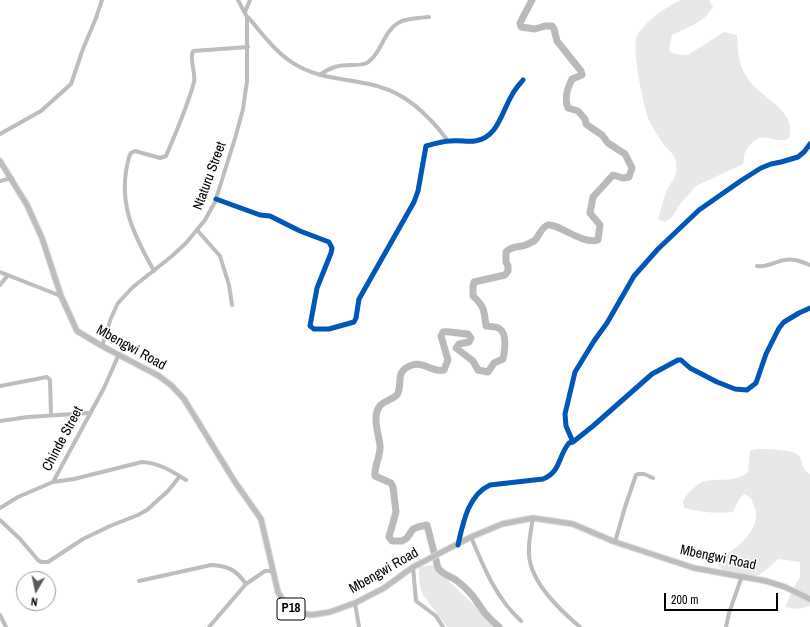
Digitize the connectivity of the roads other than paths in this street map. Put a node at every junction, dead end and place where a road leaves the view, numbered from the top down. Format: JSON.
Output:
{"nodes":[{"id":1,"x":102,"y":0,"type":"edge"},
{"id":2,"x":238,"y":0,"type":"edge"},
{"id":3,"x":250,"y":0,"type":"edge"},
{"id":4,"x":245,"y":12,"type":"junction"},
{"id":5,"x":247,"y":17,"type":"junction"},
{"id":6,"x":429,"y":17,"type":"dead end"},
{"id":7,"x":248,"y":47,"type":"junction"},
{"id":8,"x":320,"y":75,"type":"junction"},
{"id":9,"x":523,"y":80,"type":"dead end"},
{"id":10,"x":0,"y":134,"type":"edge"},
{"id":11,"x":448,"y":141,"type":"junction"},
{"id":12,"x":810,"y":144,"type":"edge"},
{"id":13,"x":0,"y":160,"type":"edge"},
{"id":14,"x":12,"y":178,"type":"junction"},
{"id":15,"x":0,"y":181,"type":"edge"},
{"id":16,"x":216,"y":198,"type":"junction"},
{"id":17,"x":197,"y":230,"type":"junction"},
{"id":18,"x":810,"y":265,"type":"edge"},
{"id":19,"x":757,"y":266,"type":"dead end"},
{"id":20,"x":154,"y":271,"type":"junction"},
{"id":21,"x":0,"y":272,"type":"edge"},
{"id":22,"x":8,"y":275,"type":"junction"},
{"id":23,"x":0,"y":285,"type":"edge"},
{"id":24,"x":61,"y":296,"type":"junction"},
{"id":25,"x":232,"y":305,"type":"dead end"},
{"id":26,"x":810,"y":308,"type":"edge"},
{"id":27,"x":102,"y":346,"type":"junction"},
{"id":28,"x":119,"y":354,"type":"junction"},
{"id":29,"x":0,"y":386,"type":"edge"},
{"id":30,"x":89,"y":413,"type":"junction"},
{"id":31,"x":51,"y":415,"type":"junction"},
{"id":32,"x":0,"y":421,"type":"edge"},
{"id":33,"x":573,"y":442,"type":"junction"},
{"id":34,"x":180,"y":476,"type":"junction"},
{"id":35,"x":653,"y":478,"type":"dead end"},
{"id":36,"x":186,"y":480,"type":"dead end"},
{"id":37,"x":53,"y":482,"type":"junction"},
{"id":38,"x":0,"y":508,"type":"edge"},
{"id":39,"x":533,"y":518,"type":"junction"},
{"id":40,"x":0,"y":520,"type":"edge"},
{"id":41,"x":471,"y":537,"type":"junction"},
{"id":42,"x":615,"y":542,"type":"junction"},
{"id":43,"x":458,"y":545,"type":"junction"},
{"id":44,"x":413,"y":566,"type":"junction"},
{"id":45,"x":272,"y":571,"type":"junction"},
{"id":46,"x":742,"y":576,"type":"junction"},
{"id":47,"x":139,"y":581,"type":"dead end"},
{"id":48,"x":246,"y":584,"type":"junction"},
{"id":49,"x":810,"y":599,"type":"edge"},
{"id":50,"x":355,"y":603,"type":"junction"},
{"id":51,"x":0,"y":615,"type":"edge"},
{"id":52,"x":521,"y":621,"type":"dead end"},
{"id":53,"x":6,"y":627,"type":"edge"},
{"id":54,"x":209,"y":627,"type":"edge"},
{"id":55,"x":359,"y":627,"type":"edge"},
{"id":56,"x":443,"y":627,"type":"edge"},
{"id":57,"x":580,"y":627,"type":"edge"},
{"id":58,"x":726,"y":627,"type":"edge"}],
"edges":[{"from":1,"to":10,"type":"street"},
{"from":2,"to":4,"type":"street","name":"Ntaturu Street"},
{"from":3,"to":4,"type":"street"},
{"from":4,"to":5,"type":"street","name":"Ntaturu Street"},
{"from":5,"to":7,"type":"street","name":"Ntaturu Street"},
{"from":5,"to":8,"type":"street"},
{"from":6,"to":8,"type":"street"},
{"from":7,"to":16,"type":"street","name":"Ntaturu Street"},
{"from":7,"to":20,"type":"street"},
{"from":8,"to":11,"type":"street"},
{"from":9,"to":11,"type":"street"},
{"from":11,"to":16,"type":"street"},
{"from":12,"to":33,"type":"street"},
{"from":13,"to":14,"type":"main road","name":"Mbengwi Road","number":"P18"},
{"from":14,"to":15,"type":"street"},
{"from":14,"to":24,"type":"main road","name":"Mbengwi Road","number":"P18"},
{"from":16,"to":17,"type":"street","name":"Ntaturu Street"},
{"from":17,"to":20,"type":"street","name":"Ntaturu Street"},
{"from":17,"to":25,"type":"street"},
{"from":18,"to":19,"type":"street"},
{"from":20,"to":27,"type":"street","name":"Ntaturu Street"},
{"from":21,"to":22,"type":"street"},
{"from":22,"to":23,"type":"street"},
{"from":22,"to":24,"type":"street"},
{"from":24,"to":27,"type":"main road","name":"Mbengwi Road","number":"P18"},
{"from":26,"to":33,"type":"street"},
{"from":27,"to":28,"type":"main road","name":"Mbengwi Road","number":"P18"},
{"from":28,"to":30,"type":"street","name":"Chinde Street"},
{"from":28,"to":45,"type":"main road","name":"Mbengwi Road","number":"P18"},
{"from":29,"to":31,"type":"street"},
{"from":30,"to":31,"type":"street"},
{"from":30,"to":37,"type":"street","name":"Chinde Street"},
{"from":31,"to":32,"type":"street"},
{"from":33,"to":43,"type":"street"},
{"from":34,"to":36,"type":"street"},
{"from":34,"to":37,"type":"street"},
{"from":34,"to":40,"type":"street"},
{"from":35,"to":42,"type":"street"},
{"from":37,"to":38,"type":"street","name":"Chinde Street"},
{"from":39,"to":41,"type":"main road","name":"Mbengwi Road","number":"P18"},
{"from":39,"to":42,"type":"main road","name":"Mbengwi Road","number":"P18"},
{"from":39,"to":57,"type":"street"},
{"from":41,"to":43,"type":"main road","name":"Mbengwi Road","number":"P18"},
{"from":41,"to":52,"type":"street"},
{"from":42,"to":46,"type":"main road","name":"Mbengwi Road","number":"P18"},
{"from":43,"to":44,"type":"main road","name":"Mbengwi Road","number":"P18"},
{"from":44,"to":50,"type":"main road","name":"Mbengwi Road","number":"P18"},
{"from":44,"to":56,"type":"street"},
{"from":45,"to":48,"type":"street"},
{"from":45,"to":50,"type":"main road","name":"Mbengwi Road","number":"P18"},
{"from":46,"to":49,"type":"main road","name":"Mbengwi Road","number":"P18"},
{"from":46,"to":58,"type":"street"},
{"from":47,"to":48,"type":"street"},
{"from":48,"to":54,"type":"street"},
{"from":50,"to":55,"type":"street"},
{"from":51,"to":53,"type":"street"}]}
